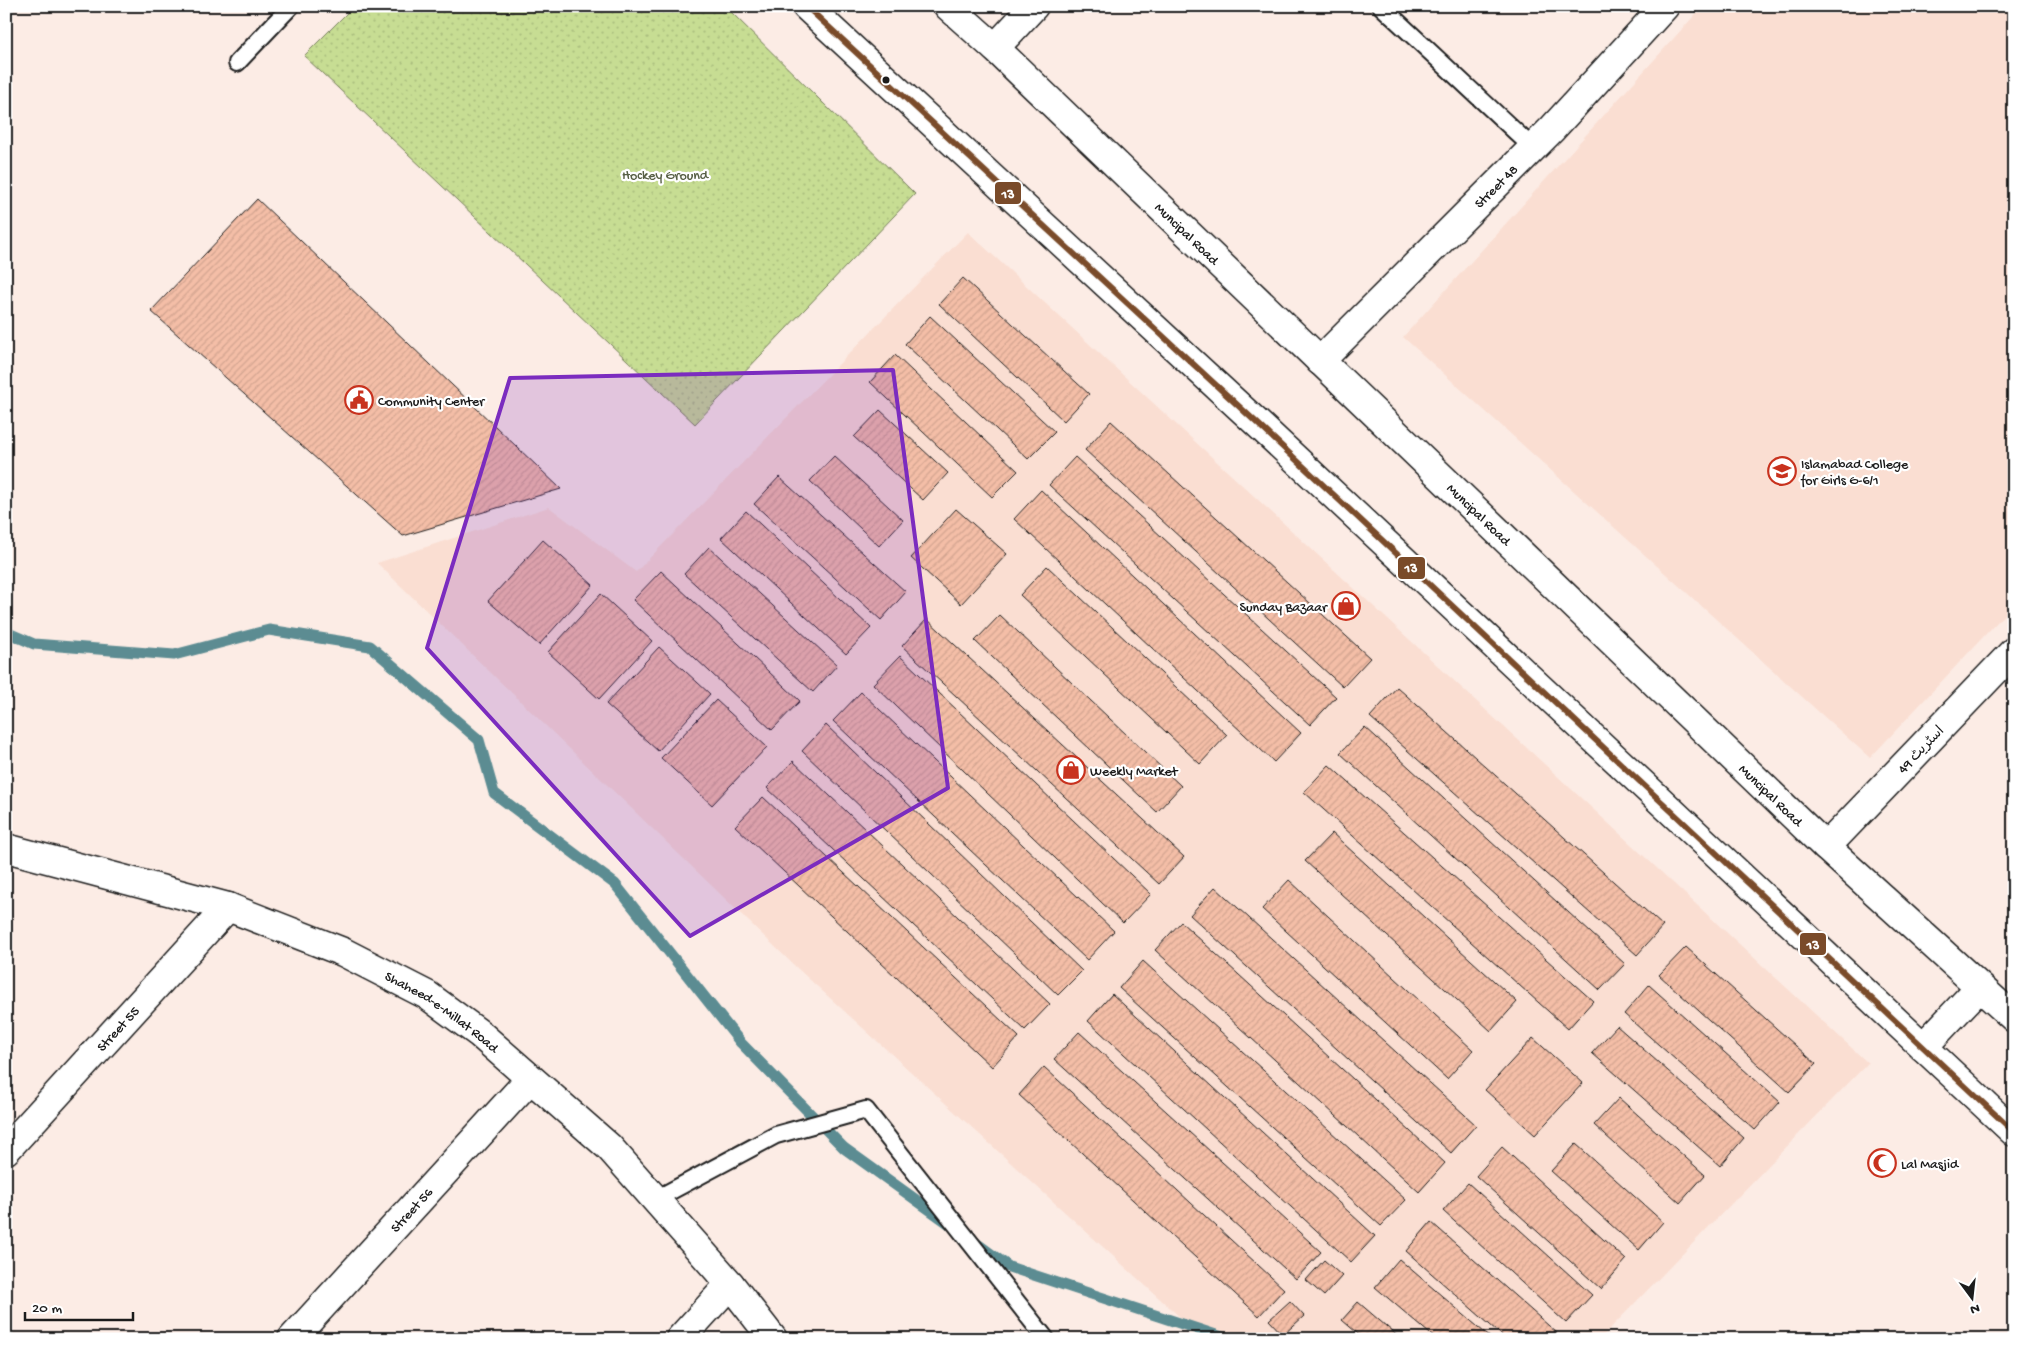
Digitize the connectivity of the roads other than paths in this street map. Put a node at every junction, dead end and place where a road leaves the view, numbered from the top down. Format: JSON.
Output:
{"nodes":[{"id":1,"x":291,"y":6,"type":"edge"},
{"id":2,"x":806,"y":6,"type":"edge"},
{"id":3,"x":1034,"y":6,"type":"edge"},
{"id":4,"x":1380,"y":6,"type":"edge"},
{"id":5,"x":1665,"y":6,"type":"edge"},
{"id":6,"x":961,"y":11,"type":"edge"},
{"id":7,"x":995,"y":48,"type":"junction"},
{"id":8,"x":237,"y":63,"type":"dead end"},
{"id":9,"x":1533,"y":148,"type":"junction"},
{"id":10,"x":1320,"y":361,"type":"junction"},
{"id":11,"x":2014,"y":651,"type":"edge"},
{"id":12,"x":1826,"y":847,"type":"junction"},
{"id":13,"x":6,"y":848,"type":"edge"},
{"id":14,"x":228,"y":907,"type":"junction"},
{"id":15,"x":1979,"y":988,"type":"junction"},
{"id":16,"x":2014,"y":1018,"type":"edge"},
{"id":17,"x":1923,"y":1047,"type":"junction"},
{"id":18,"x":530,"y":1079,"type":"junction"},
{"id":19,"x":2014,"y":1132,"type":"edge"},
{"id":20,"x":6,"y":1150,"type":"edge"},
{"id":21,"x":656,"y":1199,"type":"junction"},
{"id":22,"x":730,"y":1284,"type":"junction"},
{"id":23,"x":292,"y":1339,"type":"edge"},
{"id":24,"x":680,"y":1339,"type":"edge"},
{"id":25,"x":773,"y":1339,"type":"edge"},
{"id":26,"x":1046,"y":1339,"type":"edge"}],
"edges":[{"from":1,"to":8,"type":"lane"},
{"from":2,"to":17,"type":"street"},
{"from":3,"to":7,"type":"street"},
{"from":4,"to":9,"type":"lane"},
{"from":5,"to":9,"type":"street","name":"Street 48"},
{"from":6,"to":7,"type":"street","name":"Muncipal Road"},
{"from":7,"to":10,"type":"street","name":"Muncipal Road"},
{"from":9,"to":10,"type":"street","name":"Street 48"},
{"from":10,"to":12,"type":"street","name":"Muncipal Road"},
{"from":11,"to":12,"type":"street","name":"اسٹریٹ 49"},
{"from":12,"to":15,"type":"street","name":"Muncipal Road"},
{"from":13,"to":14,"type":"street","name":"Shaheed-e-Millat Road"},
{"from":14,"to":18,"type":"street","name":"Shaheed-e-Millat Road"},
{"from":14,"to":20,"type":"street","name":"Street 55"},
{"from":15,"to":16,"type":"street","name":"Muncipal Road"},
{"from":15,"to":17,"type":"street"},
{"from":17,"to":19,"type":"street"},
{"from":18,"to":21,"type":"street","name":"Shaheed-e-Millat Road"},
{"from":18,"to":23,"type":"street","name":"Street 56"},
{"from":21,"to":22,"type":"street","name":"Shaheed-e-Millat Road"},
{"from":21,"to":26,"type":"lane"},
{"from":22,"to":24,"type":"street"},
{"from":22,"to":25,"type":"street","name":"Shaheed-e-Millat Road"}]}
